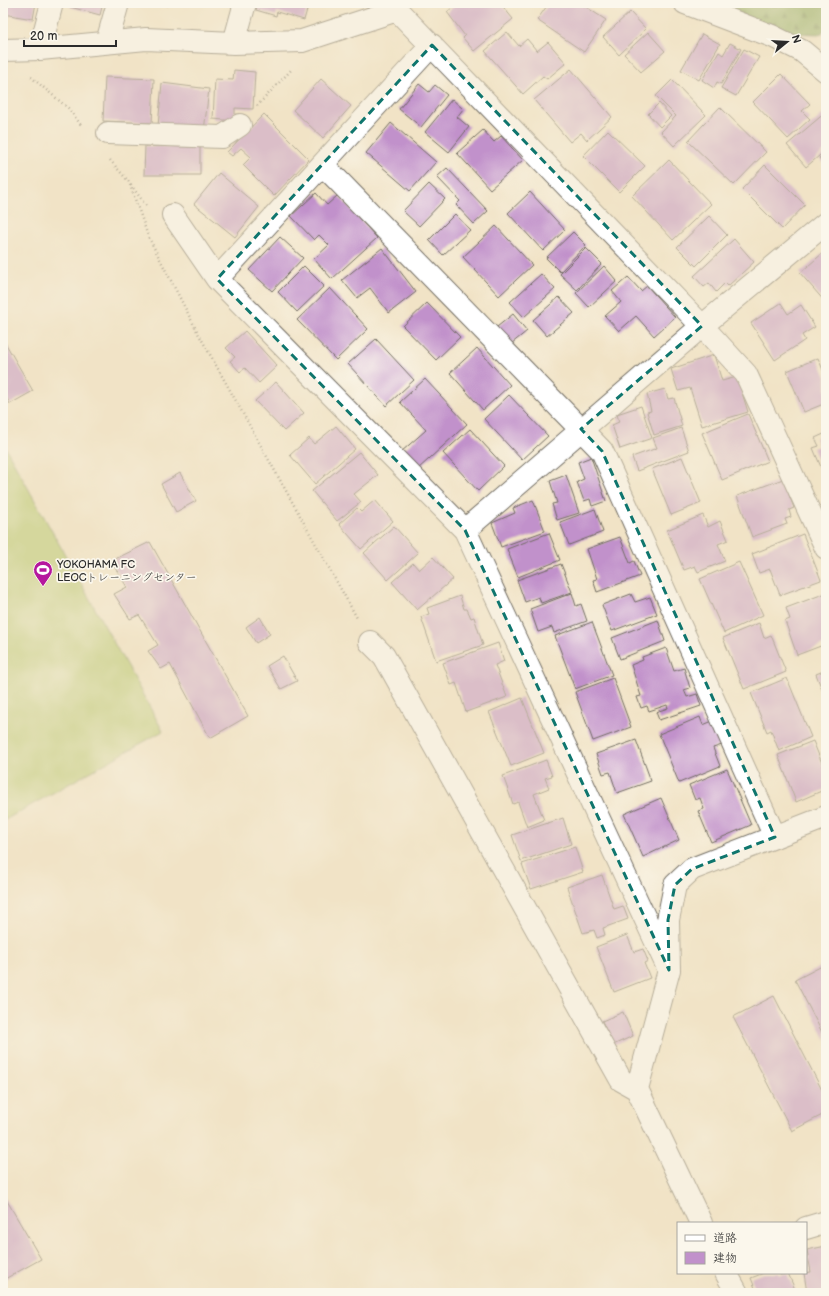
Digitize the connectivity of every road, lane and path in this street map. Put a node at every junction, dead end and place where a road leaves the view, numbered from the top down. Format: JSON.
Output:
{"nodes":[{"id":1,"x":52,"y":3,"type":"edge"},
{"id":2,"x":118,"y":3,"type":"edge"},
{"id":3,"x":245,"y":3,"type":"edge"},
{"id":4,"x":684,"y":3,"type":"edge"},
{"id":5,"x":400,"y":6,"type":"edge"},
{"id":6,"x":107,"y":42,"type":"junction"},
{"id":7,"x":234,"y":43,"type":"junction"},
{"id":8,"x":432,"y":45,"type":"junction"},
{"id":9,"x":40,"y":49,"type":"junction"},
{"id":10,"x":3,"y":50,"type":"edge"},
{"id":11,"x":302,"y":50,"type":"junction"},
{"id":12,"x":826,"y":71,"type":"edge"},
{"id":13,"x":259,"y":104,"type":"dead end"},
{"id":14,"x":240,"y":125,"type":"dead end"},
{"id":15,"x":108,"y":133,"type":"dead end"},
{"id":16,"x":323,"y":165,"type":"junction"},
{"id":17,"x":129,"y":182,"type":"dead end"},
{"id":18,"x":150,"y":211,"type":"dead end"},
{"id":19,"x":173,"y":215,"type":"dead end"},
{"id":20,"x":826,"y":223,"type":"edge"},
{"id":21,"x":148,"y":236,"type":"dead end"},
{"id":22,"x":217,"y":279,"type":"junction"},
{"id":23,"x":702,"y":326,"type":"junction"},
{"id":24,"x":581,"y":429,"type":"junction"},
{"id":25,"x":465,"y":530,"type":"junction"},
{"id":26,"x":826,"y":548,"type":"edge"},
{"id":27,"x":370,"y":642,"type":"joint"},
{"id":28,"x":826,"y":817,"type":"edge"},
{"id":29,"x":775,"y":838,"type":"junction"},
{"id":30,"x":669,"y":970,"type":"junction"},
{"id":31,"x":637,"y":1089,"type":"junction"},
{"id":32,"x":701,"y":1222,"type":"edge"},
{"id":33,"x":826,"y":1222,"type":"edge"},
{"id":34,"x":807,"y":1228,"type":"edge"},
{"id":35,"x":727,"y":1274,"type":"edge"},
{"id":36,"x":737,"y":1293,"type":"edge"}],
"edges":[{"from":1,"to":9,"type":"street"},
{"from":2,"to":6,"type":"street"},
{"from":3,"to":7,"type":"street"},
{"from":4,"to":12,"type":"street"},
{"from":5,"to":8,"type":"street"},
{"from":5,"to":11,"type":"street"},
{"from":6,"to":7,"type":"street"},
{"from":6,"to":9,"type":"street"},
{"from":7,"to":11,"type":"street"},
{"from":8,"to":16,"type":"street"},
{"from":8,"to":23,"type":"street"},
{"from":9,"to":10,"type":"street"},
{"from":11,"to":13,"type":"path"},
{"from":14,"to":15,"type":"street"},
{"from":16,"to":22,"type":"street"},
{"from":16,"to":24,"type":"street"},
{"from":17,"to":18,"type":"path"},
{"from":19,"to":22,"type":"street"},
{"from":20,"to":23,"type":"street"},
{"from":21,"to":27,"type":"path"},
{"from":22,"to":25,"type":"street"},
{"from":23,"to":24,"type":"street"},
{"from":23,"to":26,"type":"street"},
{"from":24,"to":25,"type":"street"},
{"from":24,"to":29,"type":"street"},
{"from":25,"to":30,"type":"street"},
{"from":27,"to":31,"type":"street"},
{"from":28,"to":29,"type":"street"},
{"from":29,"to":30,"type":"street"},
{"from":30,"to":31,"type":"street"},
{"from":31,"to":32,"type":"street"},
{"from":33,"to":34,"type":"street"},
{"from":35,"to":36,"type":"street"}]}
